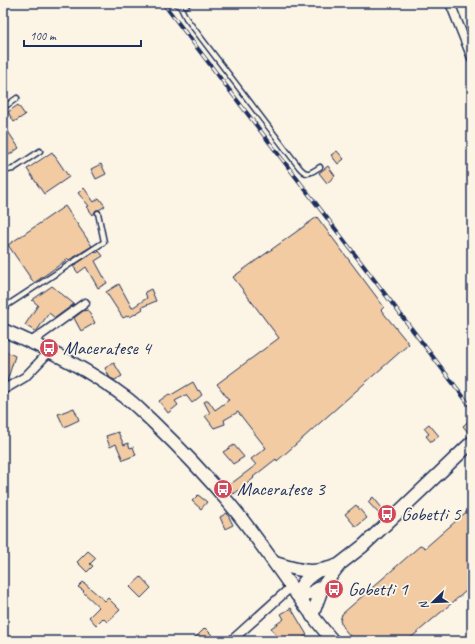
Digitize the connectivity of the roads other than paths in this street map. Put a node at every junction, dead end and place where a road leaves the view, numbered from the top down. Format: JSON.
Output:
{"nodes":[{"id":1,"x":181,"y":3,"type":"edge"},
{"id":2,"x":450,"y":3,"type":"edge"},
{"id":3,"x":472,"y":58,"type":"edge"},
{"id":4,"x":17,"y":98,"type":"dead end"},
{"id":5,"x":3,"y":108,"type":"edge"},
{"id":6,"x":40,"y":151,"type":"dead end"},
{"id":7,"x":320,"y":167,"type":"dead end"},
{"id":8,"x":3,"y":171,"type":"edge"},
{"id":9,"x":98,"y":214,"type":"dead end"},
{"id":10,"x":85,"y":303,"type":"dead end"},
{"id":11,"x":3,"y":308,"type":"edge"},
{"id":12,"x":3,"y":330,"type":"edge"},
{"id":13,"x":31,"y":342,"type":"junction"},
{"id":14,"x":50,"y":351,"type":"junction"},
{"id":15,"x":3,"y":390,"type":"edge"},
{"id":16,"x":472,"y":442,"type":"edge"},
{"id":17,"x":275,"y":563,"type":"junction"},
{"id":18,"x":340,"y":564,"type":"junction"},
{"id":19,"x":316,"y":572,"type":"junction"},
{"id":20,"x":323,"y":586,"type":"junction"},
{"id":21,"x":295,"y":590,"type":"junction"},
{"id":22,"x":312,"y":616,"type":"junction"},
{"id":23,"x":231,"y":641,"type":"edge"},
{"id":24,"x":333,"y":641,"type":"edge"}],
"edges":[{"from":1,"to":7,"type":"lane"},
{"from":2,"to":3,"type":"street"},
{"from":4,"to":5,"type":"lane"},
{"from":6,"to":8,"type":"lane"},
{"from":9,"to":11,"type":"lane"},
{"from":10,"to":13,"type":"street"},
{"from":12,"to":13,"type":"main road"},
{"from":13,"to":14,"type":"main road"},
{"from":14,"to":15,"type":"street"},
{"from":14,"to":17,"type":"main road"},
{"from":16,"to":18,"type":"main road"},
{"from":17,"to":19,"type":"main road"},
{"from":17,"to":21,"type":"main road"},
{"from":18,"to":19,"type":"main road"},
{"from":18,"to":20,"type":"main road"},
{"from":19,"to":21,"type":"main road"},
{"from":20,"to":21,"type":"main road"},
{"from":20,"to":22,"type":"main road"},
{"from":21,"to":22,"type":"main road"},
{"from":21,"to":23,"type":"street"},
{"from":22,"to":24,"type":"main road"}]}
